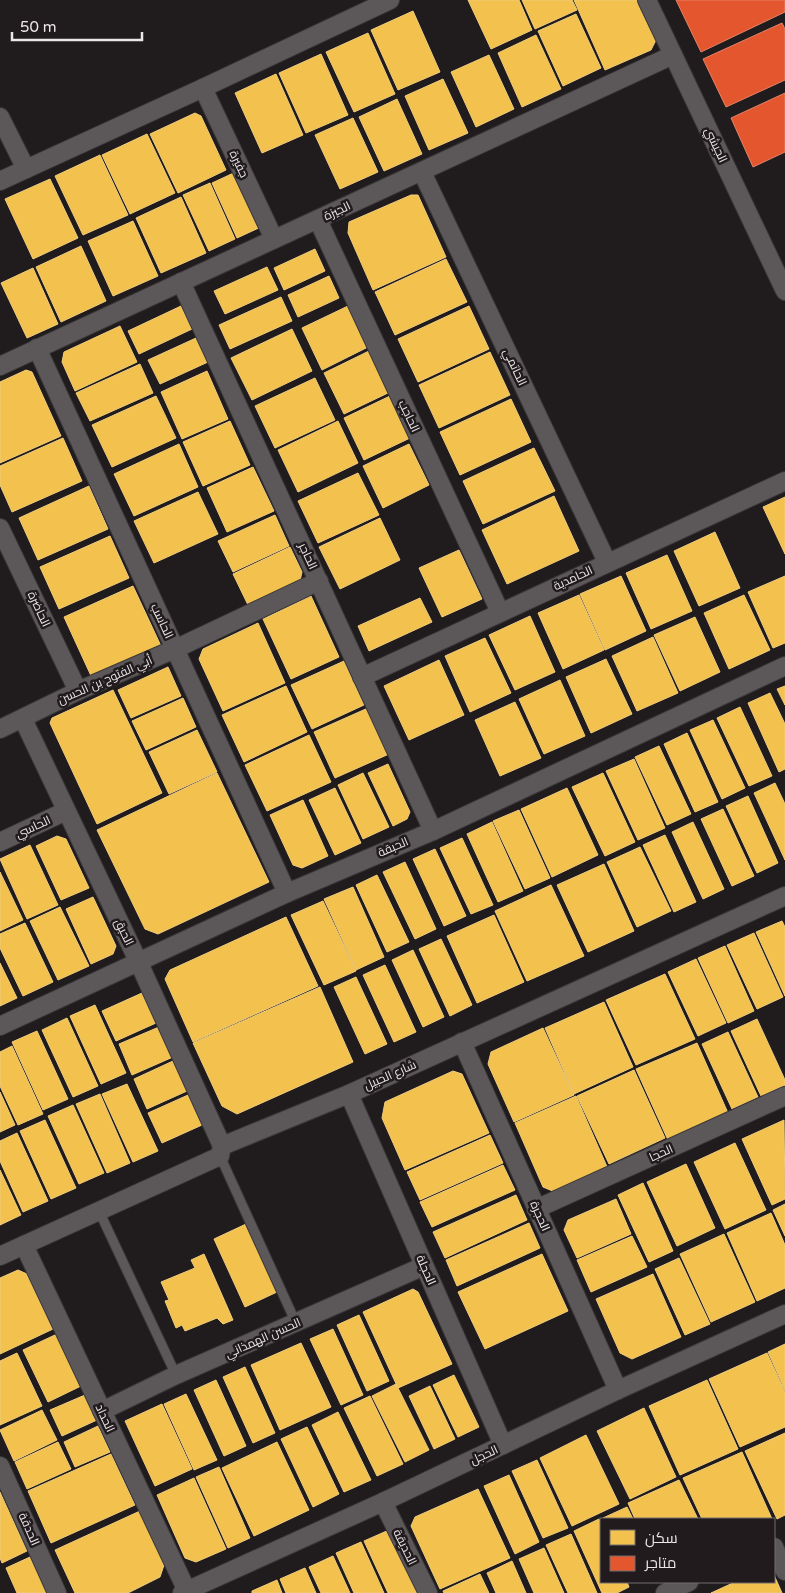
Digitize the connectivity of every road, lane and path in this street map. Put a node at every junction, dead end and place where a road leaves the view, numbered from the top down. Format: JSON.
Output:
{"nodes":[{"id":1,"x":390,"y":0,"type":"edge"},
{"id":2,"x":647,"y":0,"type":"edge"},
{"id":3,"x":673,"y":55,"type":"junction"},
{"id":4,"x":204,"y":88,"type":"junction"},
{"id":5,"x":0,"y":117,"type":"edge"},
{"id":6,"x":26,"y":169,"type":"junction"},
{"id":7,"x":422,"y":172,"type":"junction"},
{"id":8,"x":0,"y":181,"type":"edge"},
{"id":9,"x":318,"y":220,"type":"junction"},
{"id":10,"x":274,"y":239,"type":"junction"},
{"id":11,"x":181,"y":282,"type":"junction"},
{"id":12,"x":785,"y":291,"type":"edge"},
{"id":13,"x":37,"y":348,"type":"junction"},
{"id":14,"x":0,"y":366,"type":"edge"},
{"id":15,"x":785,"y":481,"type":"edge"},
{"id":16,"x":0,"y":528,"type":"edge"},
{"id":17,"x":608,"y":562,"type":"junction"},
{"id":18,"x":320,"y":581,"type":"junction"},
{"id":19,"x":500,"y":612,"type":"junction"},
{"id":20,"x":175,"y":649,"type":"junction"},
{"id":21,"x":785,"y":666,"type":"edge"},
{"id":22,"x":362,"y":677,"type":"junction"},
{"id":23,"x":78,"y":691,"type":"junction"},
{"id":24,"x":22,"y":719,"type":"junction"},
{"id":25,"x":0,"y":729,"type":"edge"},
{"id":26,"x":66,"y":811,"type":"junction"},
{"id":27,"x":433,"y":830,"type":"junction"},
{"id":28,"x":0,"y":842,"type":"edge"},
{"id":29,"x":287,"y":893,"type":"junction"},
{"id":30,"x":785,"y":896,"type":"edge"},
{"id":31,"x":138,"y":963,"type":"junction"},
{"id":32,"x":0,"y":1026,"type":"edge"},
{"id":33,"x":462,"y":1042,"type":"junction"},
{"id":34,"x":349,"y":1094,"type":"junction"},
{"id":35,"x":785,"y":1096,"type":"edge"},
{"id":36,"x":221,"y":1151,"type":"junction"},
{"id":37,"x":536,"y":1209,"type":"junction"},
{"id":38,"x":99,"y":1211,"type":"junction"},
{"id":39,"x":24,"y":1245,"type":"junction"},
{"id":40,"x":0,"y":1256,"type":"edge"},
{"id":41,"x":424,"y":1266,"type":"junction"},
{"id":42,"x":785,"y":1314,"type":"edge"},
{"id":43,"x":296,"y":1323,"type":"junction"},
{"id":44,"x":176,"y":1376,"type":"junction"},
{"id":45,"x":618,"y":1390,"type":"junction"},
{"id":46,"x":102,"y":1411,"type":"junction"},
{"id":47,"x":503,"y":1446,"type":"junction"},
{"id":48,"x":0,"y":1466,"type":"edge"},
{"id":49,"x":383,"y":1502,"type":"junction"},
{"id":50,"x":775,"y":1549,"type":"edge"},
{"id":51,"x":785,"y":1571,"type":"edge"},
{"id":52,"x":687,"y":1583,"type":"edge"},
{"id":53,"x":184,"y":1592,"type":"edge"},
{"id":54,"x":57,"y":1593,"type":"edge"},
{"id":55,"x":428,"y":1593,"type":"edge"},
{"id":56,"x":665,"y":1593,"type":"edge"}],
"edges":[{"from":1,"to":4,"type":"street"},
{"from":2,"to":3,"type":"street","name":"الجيشي"},
{"from":3,"to":7,"type":"street","name":"الجيزة"},
{"from":3,"to":12,"type":"street","name":"الجيشي"},
{"from":4,"to":6,"type":"street"},
{"from":4,"to":10,"type":"street","name":"جفيرة"},
{"from":5,"to":6,"type":"street"},
{"from":6,"to":8,"type":"street"},
{"from":7,"to":9,"type":"street","name":"الجيزة"},
{"from":7,"to":17,"type":"street","name":"الحاتمي"},
{"from":9,"to":10,"type":"street","name":"الجيزة"},
{"from":9,"to":19,"type":"street","name":"الحاجب"},
{"from":10,"to":11,"type":"street","name":"الجيزة"},
{"from":11,"to":13,"type":"street","name":"الجيزة"},
{"from":11,"to":18,"type":"street","name":"الحاجر"},
{"from":13,"to":14,"type":"street","name":"الجيزة"},
{"from":13,"to":20,"type":"street","name":"الحاسب"},
{"from":15,"to":17,"type":"street","name":"الحامدية"},
{"from":16,"to":23,"type":"street","name":"الحاضرة"},
{"from":17,"to":19,"type":"street","name":"الحامدية"},
{"from":18,"to":20,"type":"street","name":"أبي الفتوح بن الحسن"},
{"from":18,"to":22,"type":"street","name":"الحاجر"},
{"from":19,"to":22,"type":"street","name":"الحامدية"},
{"from":20,"to":23,"type":"street","name":"أبي الفتوح بن الحسن"},
{"from":20,"to":29,"type":"street","name":"الحاسب"},
{"from":21,"to":27,"type":"street","name":"الحبقة"},
{"from":22,"to":27,"type":"street","name":"الحاجر"},
{"from":23,"to":24,"type":"street","name":"أبي الفتوح بن الحسن"},
{"from":24,"to":25,"type":"street","name":"أبي الفتوح بن الحسن"},
{"from":24,"to":26,"type":"street","name":"الحبق"},
{"from":26,"to":28,"type":"street","name":"الحاسي"},
{"from":26,"to":31,"type":"street","name":"الحبق"},
{"from":27,"to":29,"type":"street","name":"الحبقة"},
{"from":29,"to":31,"type":"street","name":"الحبقة"},
{"from":30,"to":33,"type":"street","name":"شارع الحبيل"},
{"from":31,"to":32,"type":"street","name":"الحبقة"},
{"from":31,"to":36,"type":"street","name":"الحبق"},
{"from":33,"to":34,"type":"street","name":"شارع الحبيل"},
{"from":33,"to":37,"type":"street","name":"الحجرة"},
{"from":34,"to":36,"type":"street","name":"شارع الحبيل"},
{"from":34,"to":41,"type":"street","name":"الحجلة"},
{"from":35,"to":37,"type":"street","name":"الحجا"},
{"from":36,"to":38,"type":"street","name":"شارع الحبيل"},
{"from":36,"to":43,"type":"lane"},
{"from":37,"to":45,"type":"street","name":"الحجرة"},
{"from":38,"to":39,"type":"street","name":"شارع الحبيل"},
{"from":38,"to":44,"type":"lane"},
{"from":39,"to":40,"type":"street","name":"شارع الحبيل"},
{"from":39,"to":46,"type":"street","name":"الحداد"},
{"from":41,"to":43,"type":"street","name":"الحسن الهمذاني"},
{"from":41,"to":47,"type":"street","name":"الحجلة"},
{"from":42,"to":45,"type":"street","name":"الحجل"},
{"from":43,"to":44,"type":"street","name":"الحسن الهمذاني"},
{"from":44,"to":46,"type":"street","name":"الحسن الهمذاني"},
{"from":45,"to":47,"type":"street","name":"الحجل"},
{"from":46,"to":53,"type":"street","name":"الحداد"},
{"from":47,"to":49,"type":"street","name":"الحجل"},
{"from":48,"to":54,"type":"street","name":"الحدقة"},
{"from":49,"to":53,"type":"street","name":"الحجل"},
{"from":49,"to":55,"type":"street","name":"الحديقة"},
{"from":50,"to":51,"type":"street"},
{"from":52,"to":56,"type":"street"}]}
